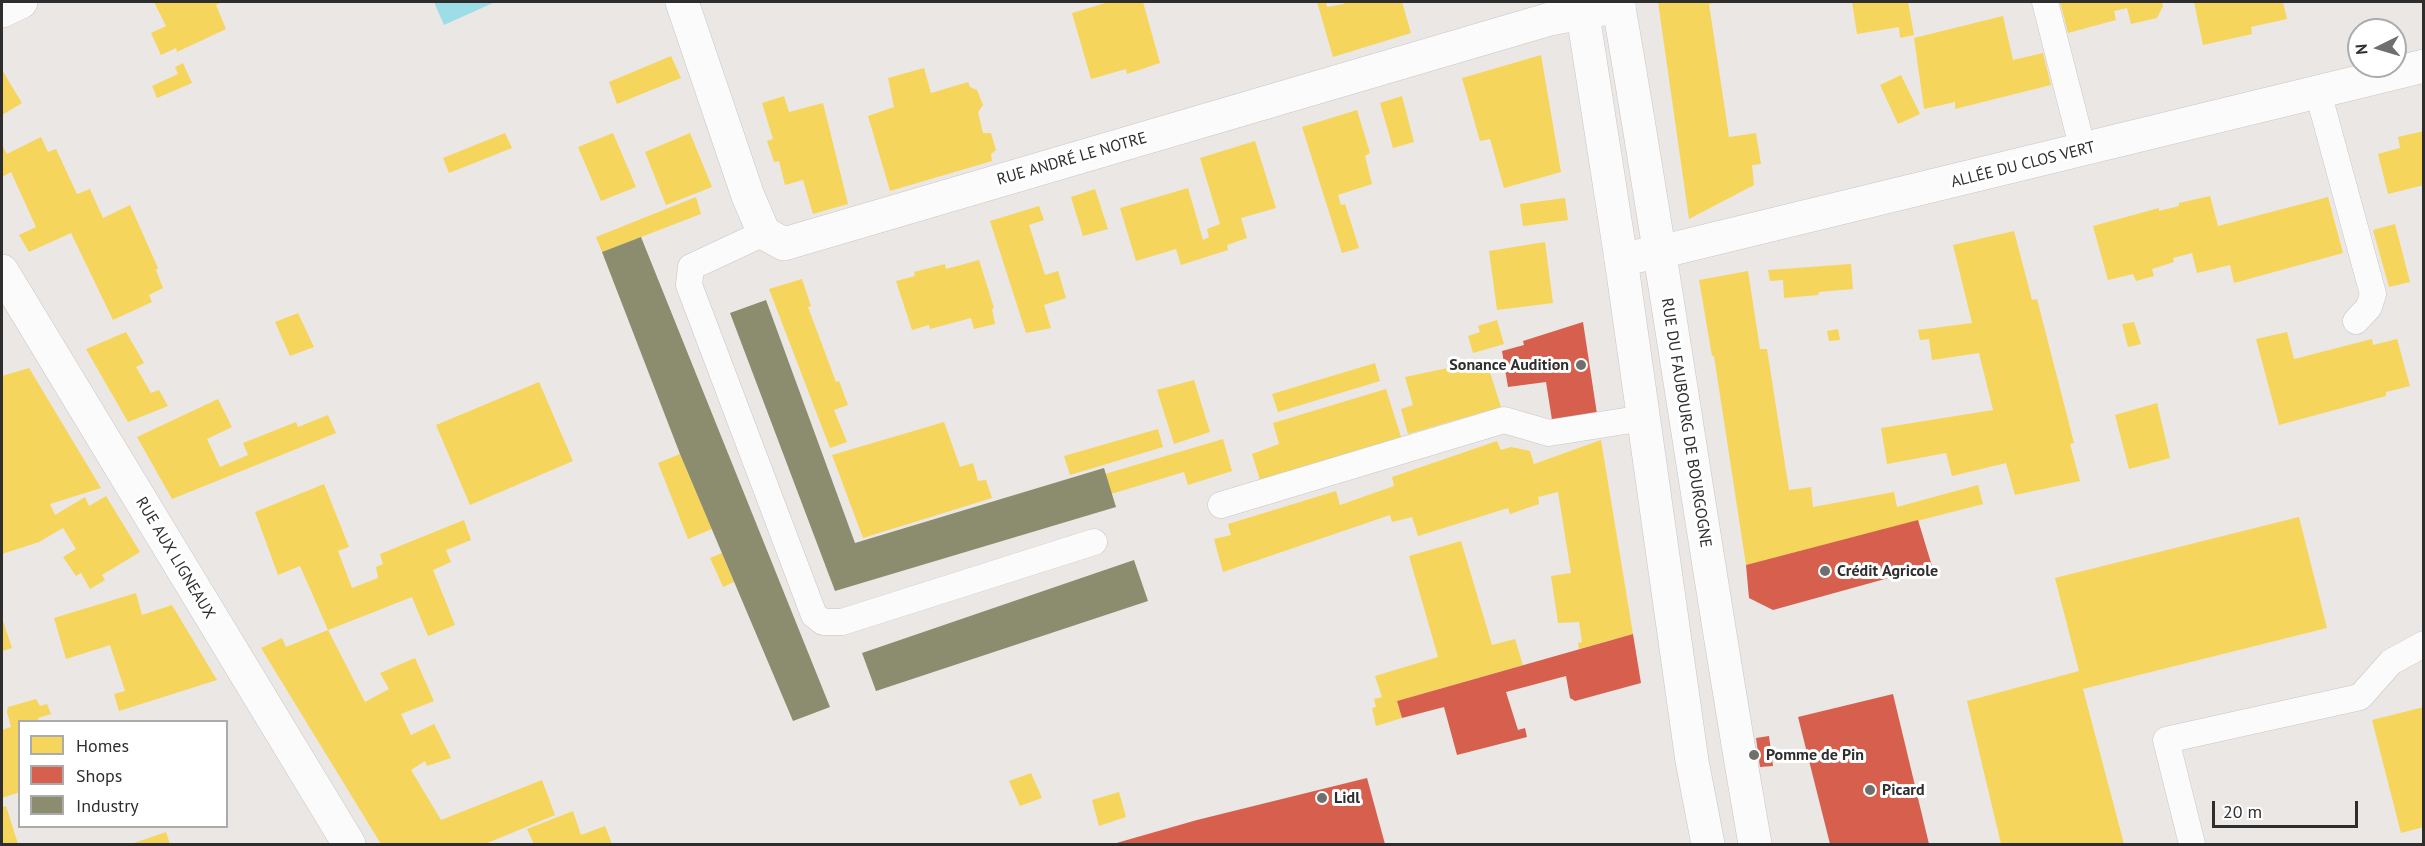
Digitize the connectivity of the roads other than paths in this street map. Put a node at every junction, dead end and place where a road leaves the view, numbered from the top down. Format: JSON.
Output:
{"nodes":[{"id":1,"x":21,"y":2,"type":"edge"},
{"id":2,"x":682,"y":2,"type":"edge"},
{"id":3,"x":2045,"y":2,"type":"edge"},
{"id":4,"x":1618,"y":4,"type":"edge"},
{"id":5,"x":1582,"y":7,"type":"edge"},
{"id":6,"x":2,"y":10,"type":"edge"},
{"id":7,"x":2424,"y":66,"type":"edge"},
{"id":8,"x":2318,"y":92,"type":"junction"},
{"id":9,"x":2083,"y":150,"type":"junction"},
{"id":10,"x":764,"y":233,"type":"junction"},
{"id":11,"x":1660,"y":252,"type":"junction"},
{"id":12,"x":1621,"y":259,"type":"junction"},
{"id":13,"x":2,"y":271,"type":"edge"},
{"id":14,"x":2356,"y":321,"type":"dead end"},
{"id":15,"x":1644,"y":418,"type":"junction"},
{"id":16,"x":1221,"y":505,"type":"dead end"},
{"id":17,"x":1094,"y":542,"type":"dead end"},
{"id":18,"x":2424,"y":644,"type":"edge"},
{"id":19,"x":349,"y":844,"type":"edge"},
{"id":20,"x":1708,"y":844,"type":"edge"},
{"id":21,"x":1755,"y":844,"type":"edge"},
{"id":22,"x":2192,"y":844,"type":"edge"}],
"edges":[{"from":1,"to":6,"type":"street"},
{"from":2,"to":10,"type":"street"},
{"from":3,"to":9,"type":"lane"},
{"from":4,"to":5,"type":"street","name":"RUE ANDRÉ LE NOTRE"},
{"from":4,"to":11,"type":"street","name":"RUE DU FAUBOURG DE BOURGOGNE"},
{"from":5,"to":10,"type":"street","name":"RUE ANDRÉ LE NOTRE"},
{"from":5,"to":12,"type":"street"},
{"from":7,"to":8,"type":"street","name":"ALLÉE DU CLOS VERT"},
{"from":8,"to":9,"type":"street","name":"ALLÉE DU CLOS VERT"},
{"from":8,"to":14,"type":"lane"},
{"from":9,"to":11,"type":"street","name":"ALLÉE DU CLOS VERT"},
{"from":10,"to":17,"type":"lane"},
{"from":11,"to":12,"type":"street","name":"ALLÉE DU CLOS VERT"},
{"from":11,"to":21,"type":"street","name":"RUE DU FAUBOURG DE BOURGOGNE"},
{"from":12,"to":15,"type":"street"},
{"from":13,"to":19,"type":"street","name":"RUE AUX LIGNEAUX"},
{"from":15,"to":16,"type":"lane"},
{"from":15,"to":20,"type":"street"},
{"from":18,"to":22,"type":"lane"}]}
